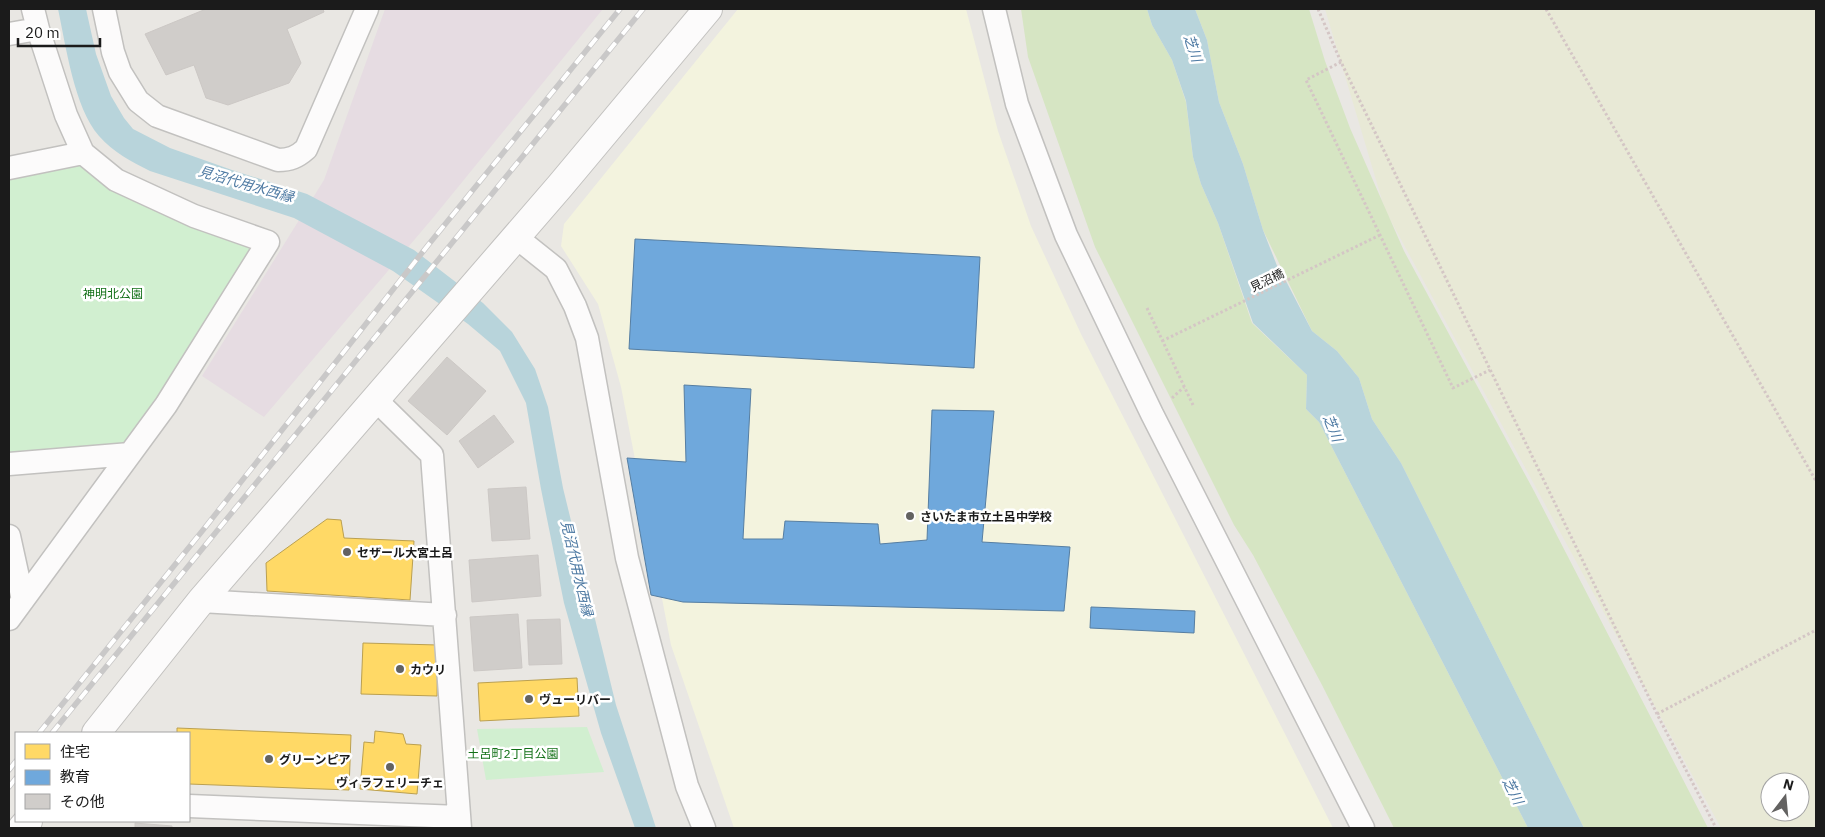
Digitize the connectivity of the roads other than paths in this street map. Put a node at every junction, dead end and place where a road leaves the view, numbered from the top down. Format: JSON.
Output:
{"nodes":[{"id":1,"x":104,"y":9,"type":"edge"},
{"id":2,"x":367,"y":9,"type":"edge"},
{"id":3,"x":708,"y":9,"type":"edge"},
{"id":4,"x":994,"y":9,"type":"edge"},
{"id":5,"x":36,"y":19,"type":"edge"},
{"id":6,"x":9,"y":34,"type":"edge"},
{"id":7,"x":83,"y":153,"type":"junction"},
{"id":8,"x":9,"y":168,"type":"edge"},
{"id":9,"x":516,"y":237,"type":"junction"},
{"id":10,"x":375,"y":399,"type":"junction"},
{"id":11,"x":130,"y":454,"type":"junction"},
{"id":12,"x":9,"y":464,"type":"edge"},
{"id":13,"x":9,"y":536,"type":"edge"},
{"id":14,"x":23,"y":600,"type":"junction"},
{"id":15,"x":201,"y":601,"type":"junction"},
{"id":16,"x":445,"y":615,"type":"junction"},
{"id":17,"x":9,"y":619,"type":"edge"},
{"id":18,"x":97,"y":732,"type":"edge"},
{"id":19,"x":190,"y":806,"type":"edge"},
{"id":20,"x":460,"y":823,"type":"edge"},
{"id":21,"x":704,"y":828,"type":"edge"},
{"id":22,"x":1363,"y":828,"type":"edge"}],
"edges":[{"from":1,"to":2,"type":"street"},
{"from":3,"to":9,"type":"street"},
{"from":4,"to":22,"type":"street"},
{"from":5,"to":6,"type":"street"},
{"from":5,"to":7,"type":"street"},
{"from":7,"to":8,"type":"street"},
{"from":7,"to":11,"type":"street"},
{"from":9,"to":10,"type":"street"},
{"from":9,"to":21,"type":"street"},
{"from":10,"to":15,"type":"street"},
{"from":10,"to":16,"type":"street"},
{"from":11,"to":12,"type":"street"},
{"from":11,"to":14,"type":"street"},
{"from":13,"to":14,"type":"street"},
{"from":14,"to":17,"type":"street"},
{"from":15,"to":16,"type":"street"},
{"from":15,"to":18,"type":"street"},
{"from":16,"to":20,"type":"street"},
{"from":19,"to":20,"type":"street"}]}
